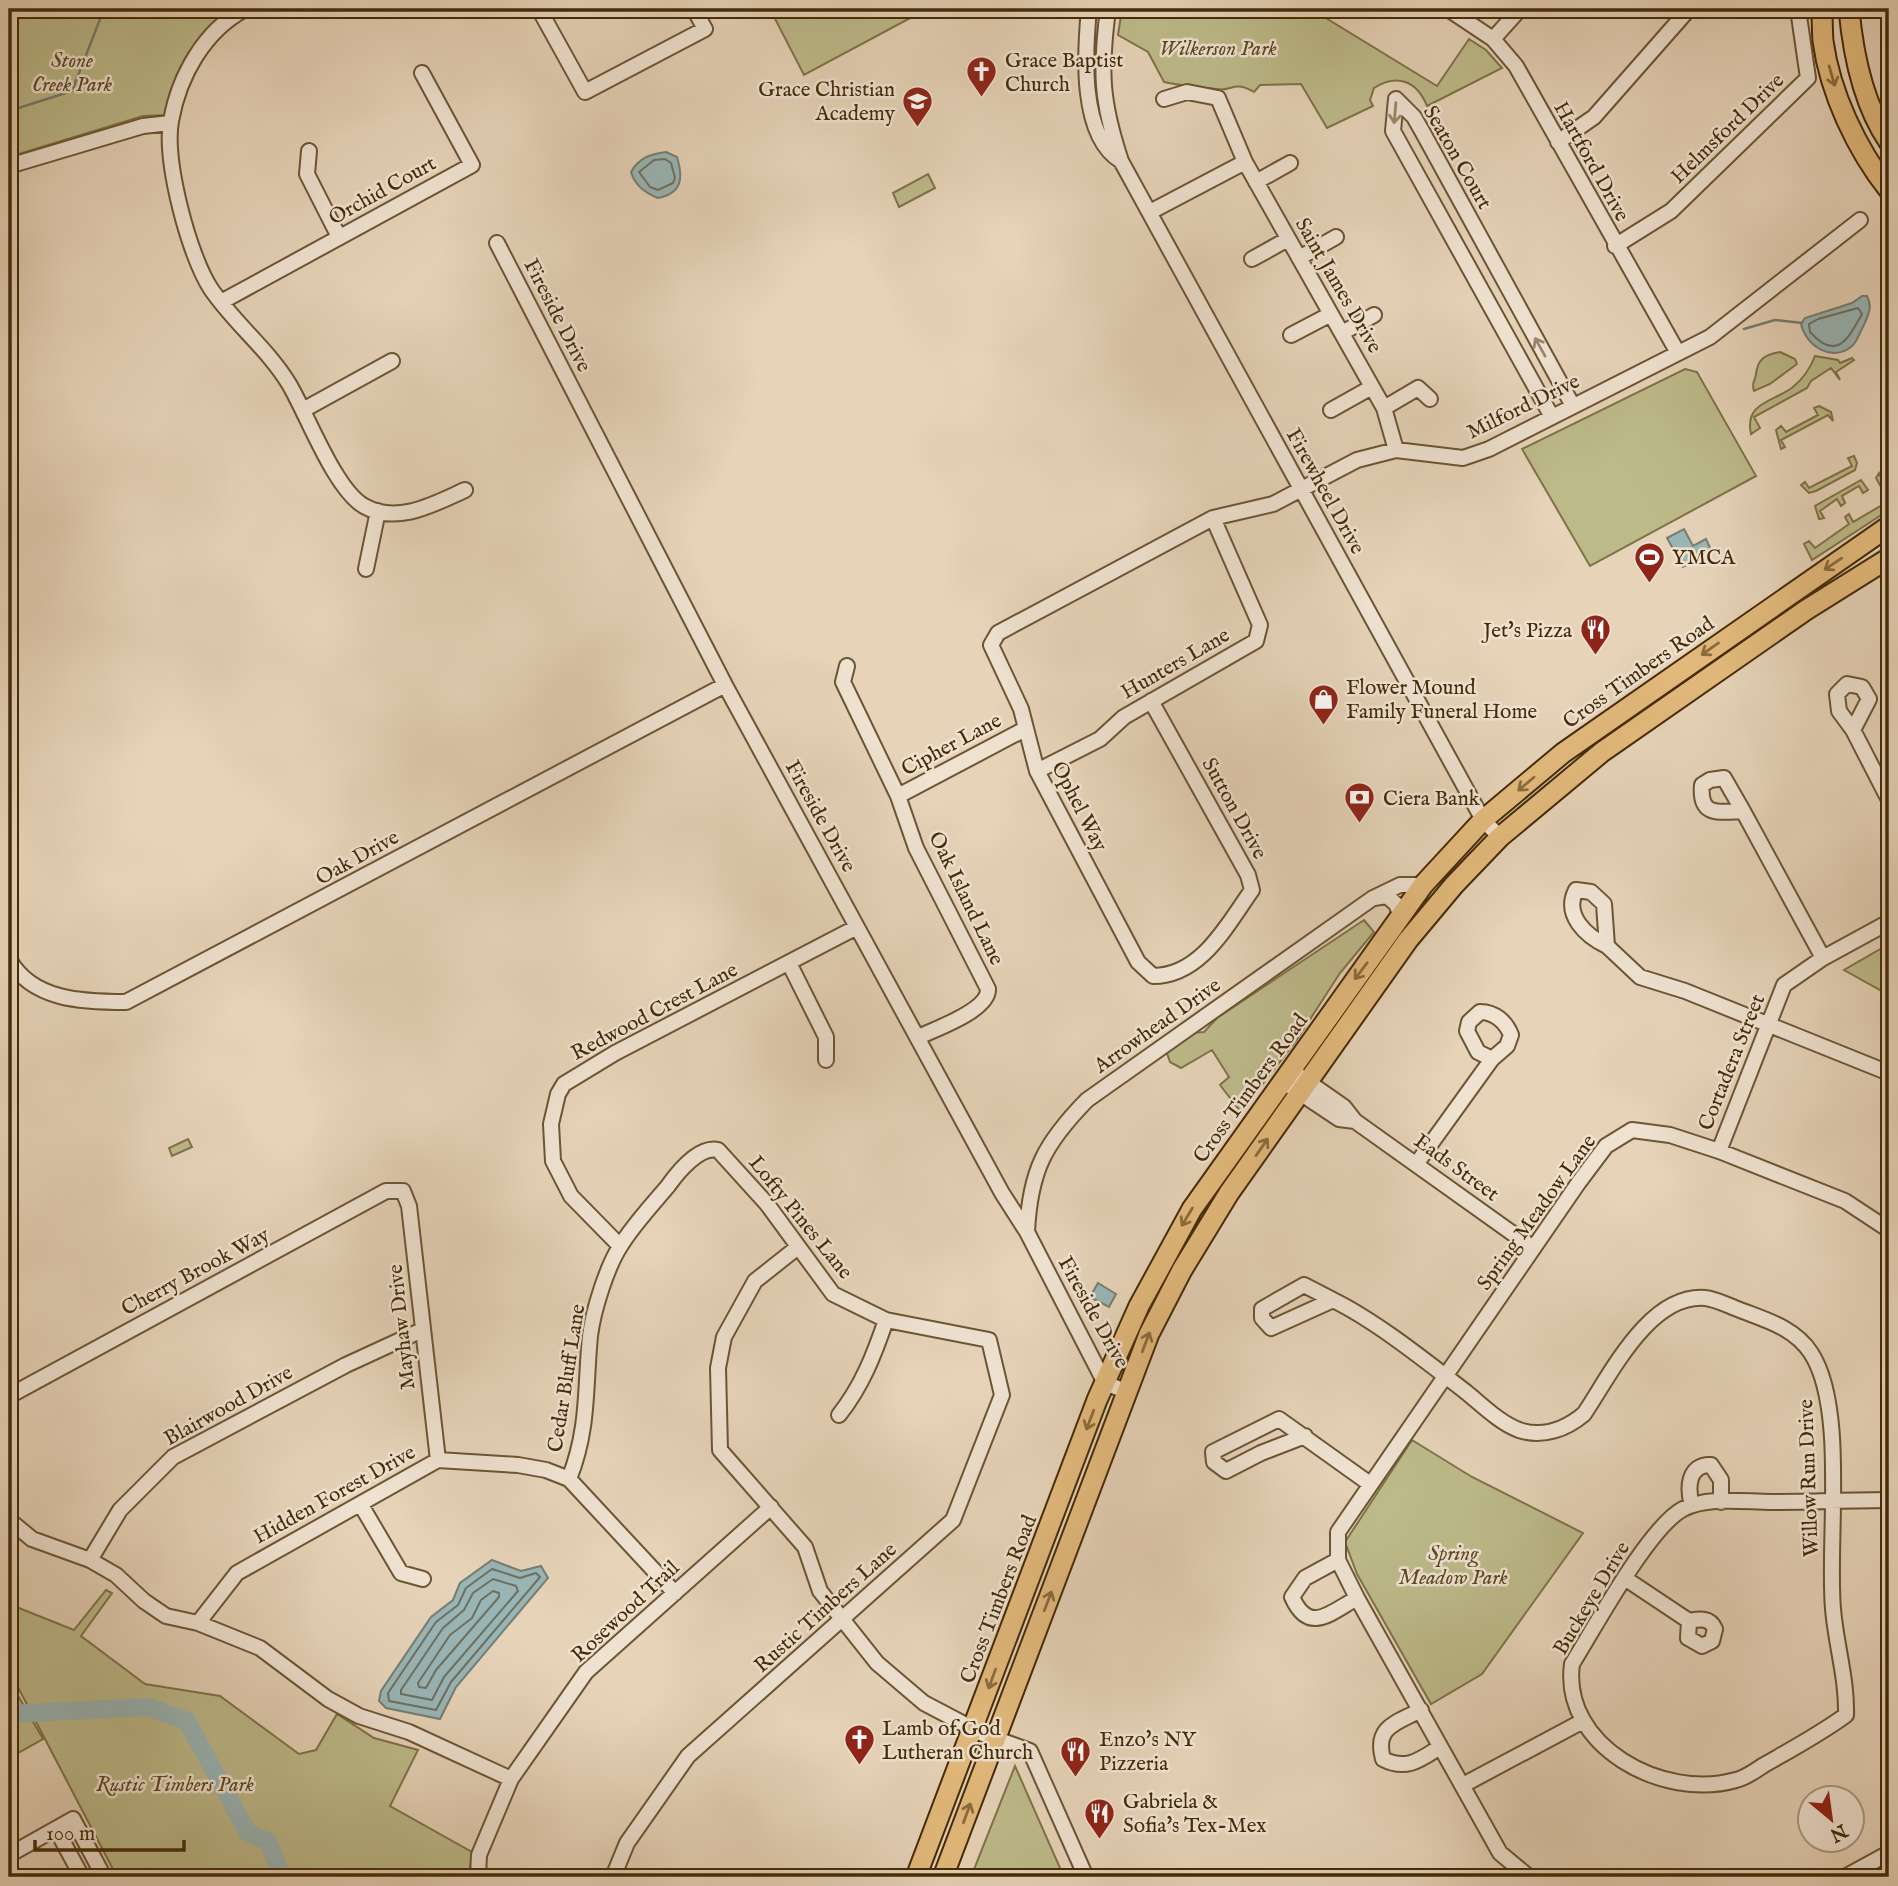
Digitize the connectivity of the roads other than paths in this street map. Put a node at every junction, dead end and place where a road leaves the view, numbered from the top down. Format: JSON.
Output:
{"nodes":[{"id":1,"x":245,"y":9,"type":"edge"},
{"id":2,"x":538,"y":9,"type":"edge"},
{"id":3,"x":694,"y":9,"type":"edge"},
{"id":4,"x":1089,"y":9,"type":"edge"},
{"id":5,"x":1108,"y":9,"type":"edge"},
{"id":6,"x":1448,"y":9,"type":"edge"},
{"id":7,"x":1520,"y":9,"type":"edge"},
{"id":8,"x":1689,"y":9,"type":"edge"},
{"id":9,"x":1798,"y":9,"type":"edge"},
{"id":10,"x":1849,"y":9,"type":"edge"},
{"id":11,"x":1828,"y":10,"type":"edge"},
{"id":12,"x":1493,"y":39,"type":"junction"},
{"id":13,"x":422,"y":73,"type":"dead end"},
{"id":14,"x":1164,"y":99,"type":"dead end"},
{"id":15,"x":170,"y":123,"type":"junction"},
{"id":16,"x":1558,"y":142,"type":"junction"},
{"id":17,"x":1889,"y":142,"type":"edge"},
{"id":18,"x":309,"y":151,"type":"dead end"},
{"id":19,"x":1121,"y":161,"type":"junction"},
{"id":20,"x":1245,"y":162,"type":"junction"},
{"id":21,"x":1290,"y":163,"type":"dead end"},
{"id":22,"x":9,"y":166,"type":"edge"},
{"id":23,"x":1256,"y":182,"type":"junction"},
{"id":24,"x":1889,"y":190,"type":"edge"},
{"id":25,"x":1150,"y":212,"type":"junction"},
{"id":26,"x":1860,"y":220,"type":"dead end"},
{"id":27,"x":339,"y":237,"type":"junction"},
{"id":28,"x":1336,"y":237,"type":"dead end"},
{"id":29,"x":1289,"y":239,"type":"junction"},
{"id":30,"x":497,"y":243,"type":"dead end"},
{"id":31,"x":1615,"y":246,"type":"junction"},
{"id":32,"x":1489,"y":253,"type":"junction"},
{"id":33,"x":1299,"y":258,"type":"junction"},
{"id":34,"x":1252,"y":259,"type":"dead end"},
{"id":35,"x":1467,"y":265,"type":"junction"},
{"id":36,"x":221,"y":302,"type":"junction"},
{"id":37,"x":1331,"y":314,"type":"junction"},
{"id":38,"x":1374,"y":316,"type":"dead end"},
{"id":39,"x":1342,"y":333,"type":"junction"},
{"id":40,"x":1291,"y":335,"type":"dead end"},
{"id":41,"x":1678,"y":353,"type":"junction"},
{"id":42,"x":392,"y":361,"type":"dead end"},
{"id":43,"x":1372,"y":387,"type":"junction"},
{"id":44,"x":1430,"y":399,"type":"dead end"},
{"id":45,"x":1573,"y":406,"type":"junction"},
{"id":46,"x":1384,"y":408,"type":"junction"},
{"id":47,"x":303,"y":410,"type":"junction"},
{"id":48,"x":1331,"y":410,"type":"dead end"},
{"id":49,"x":1552,"y":417,"type":"junction"},
{"id":50,"x":1396,"y":450,"type":"junction"},
{"id":51,"x":465,"y":490,"type":"dead end"},
{"id":52,"x":1302,"y":491,"type":"junction"},
{"id":53,"x":378,"y":511,"type":"junction"},
{"id":54,"x":1213,"y":518,"type":"junction"},
{"id":55,"x":1889,"y":526,"type":"edge"},
{"id":56,"x":1889,"y":558,"type":"edge"},
{"id":57,"x":366,"y":569,"type":"dead end"},
{"id":58,"x":1765,"y":610,"type":"junction"},
{"id":59,"x":1780,"y":629,"type":"junction"},
{"id":60,"x":991,"y":645,"type":"joint"},
{"id":61,"x":847,"y":666,"type":"dead end"},
{"id":62,"x":725,"y":685,"type":"junction"},
{"id":63,"x":1151,"y":701,"type":"junction"},
{"id":64,"x":1631,"y":704,"type":"junction"},
{"id":65,"x":1025,"y":729,"type":"junction"},
{"id":66,"x":1853,"y":730,"type":"dead end"},
{"id":67,"x":1602,"y":752,"type":"junction"},
{"id":68,"x":1037,"y":771,"type":"junction"},
{"id":69,"x":898,"y":796,"type":"junction"},
{"id":70,"x":1889,"y":800,"type":"edge"},
{"id":71,"x":1743,"y":811,"type":"dead end"},
{"id":72,"x":1483,"y":820,"type":"junction"},
{"id":73,"x":1500,"y":837,"type":"junction"},
{"id":74,"x":1423,"y":885,"type":"junction"},
{"id":75,"x":1373,"y":898,"type":"junction"},
{"id":76,"x":1401,"y":916,"type":"junction"},
{"id":77,"x":1889,"y":922,"type":"edge"},
{"id":78,"x":857,"y":927,"type":"junction"},
{"id":79,"x":1606,"y":946,"type":"dead end"},
{"id":80,"x":1823,"y":958,"type":"junction"},
{"id":81,"x":9,"y":959,"type":"edge"},
{"id":82,"x":789,"y":963,"type":"junction"},
{"id":83,"x":1153,"y":976,"type":"joint"},
{"id":84,"x":1768,"y":1025,"type":"junction"},
{"id":85,"x":918,"y":1037,"type":"junction"},
{"id":86,"x":1492,"y":1059,"type":"dead end"},
{"id":87,"x":826,"y":1060,"type":"dead end"},
{"id":88,"x":1889,"y":1073,"type":"edge"},
{"id":89,"x":1287,"y":1075,"type":"junction"},
{"id":90,"x":1304,"y":1088,"type":"junction"},
{"id":91,"x":704,"y":1151,"type":"joint"},
{"id":92,"x":1719,"y":1151,"type":"junction"},
{"id":93,"x":1417,"y":1163,"type":"junction"},
{"id":94,"x":403,"y":1191,"type":"joint"},
{"id":95,"x":1889,"y":1230,"type":"edge"},
{"id":96,"x":1027,"y":1232,"type":"junction"},
{"id":97,"x":620,"y":1246,"type":"junction"},
{"id":98,"x":797,"y":1247,"type":"junction"},
{"id":99,"x":1534,"y":1248,"type":"junction"},
{"id":100,"x":1333,"y":1300,"type":"dead end"},
{"id":101,"x":886,"y":1320,"type":"junction"},
{"id":102,"x":422,"y":1330,"type":"junction"},
{"id":103,"x":989,"y":1340,"type":"joint"},
{"id":104,"x":1446,"y":1377,"type":"junction"},
{"id":105,"x":1105,"y":1382,"type":"junction"},
{"id":106,"x":1128,"y":1392,"type":"junction"},
{"id":107,"x":9,"y":1395,"type":"edge"},
{"id":108,"x":839,"y":1415,"type":"dead end"},
{"id":109,"x":1305,"y":1436,"type":"junction"},
{"id":110,"x":438,"y":1460,"type":"junction"},
{"id":111,"x":569,"y":1479,"type":"junction"},
{"id":112,"x":1370,"y":1484,"type":"junction"},
{"id":113,"x":1833,"y":1500,"type":"junction"},
{"id":114,"x":1889,"y":1500,"type":"edge"},
{"id":115,"x":1721,"y":1502,"type":"junction"},
{"id":116,"x":361,"y":1505,"type":"junction"},
{"id":117,"x":1692,"y":1505,"type":"junction"},
{"id":118,"x":771,"y":1507,"type":"junction"},
{"id":119,"x":9,"y":1520,"type":"edge"},
{"id":120,"x":90,"y":1560,"type":"junction"},
{"id":121,"x":1338,"y":1560,"type":"junction"},
{"id":122,"x":423,"y":1579,"type":"dead end"},
{"id":123,"x":1626,"y":1579,"type":"junction"},
{"id":124,"x":675,"y":1593,"type":"junction"},
{"id":125,"x":1357,"y":1598,"type":"junction"},
{"id":126,"x":843,"y":1620,"type":"junction"},
{"id":127,"x":1689,"y":1621,"type":"dead end"},
{"id":128,"x":198,"y":1623,"type":"junction"},
{"id":129,"x":1421,"y":1710,"type":"junction"},
{"id":130,"x":1583,"y":1721,"type":"junction"},
{"id":131,"x":973,"y":1729,"type":"junction"},
{"id":132,"x":995,"y":1738,"type":"junction"},
{"id":133,"x":1440,"y":1747,"type":"junction"},
{"id":134,"x":511,"y":1780,"type":"junction"},
{"id":135,"x":1464,"y":1785,"type":"junction"},
{"id":136,"x":56,"y":1829,"type":"junction"},
{"id":137,"x":1889,"y":1853,"type":"edge"},
{"id":138,"x":9,"y":1855,"type":"edge"},
{"id":139,"x":82,"y":1877,"type":"edge"},
{"id":140,"x":104,"y":1877,"type":"edge"},
{"id":141,"x":478,"y":1877,"type":"edge"},
{"id":142,"x":613,"y":1877,"type":"edge"},
{"id":143,"x":916,"y":1877,"type":"edge"},
{"id":144,"x":943,"y":1877,"type":"edge"},
{"id":145,"x":1086,"y":1877,"type":"edge"},
{"id":146,"x":1529,"y":1877,"type":"edge"},
{"id":147,"x":1845,"y":1877,"type":"edge"}],
"edges":[{"from":1,"to":15,"type":"street"},
{"from":2,"to":3,"type":"street"},
{"from":4,"to":19,"type":"street","name":"Firewheel Drive"},
{"from":5,"to":19,"type":"street","name":"Firewheel Drive"},
{"from":6,"to":12,"type":"street","name":"Hartford Drive"},
{"from":7,"to":12,"type":"street"},
{"from":8,"to":16,"type":"street"},
{"from":9,"to":31,"type":"street","name":"Helmsford Drive"},
{"from":10,"to":17,"type":"main road"},
{"from":11,"to":24,"type":"main road","one_way":true},
{"from":12,"to":16,"type":"street","name":"Hartford Drive"},
{"from":13,"to":27,"type":"street","name":"Orchid Court"},
{"from":14,"to":20,"type":"street","name":"Saint James Drive"},
{"from":15,"to":22,"type":"street"},
{"from":15,"to":36,"type":"street"},
{"from":16,"to":31,"type":"street","name":"Hartford Drive"},
{"from":18,"to":27,"type":"street"},
{"from":19,"to":25,"type":"street","name":"Firewheel Drive"},
{"from":20,"to":23,"type":"street","name":"Saint James Drive"},
{"from":20,"to":25,"type":"street"},
{"from":21,"to":23,"type":"street"},
{"from":23,"to":29,"type":"street","name":"Saint James Drive"},
{"from":25,"to":52,"type":"street","name":"Firewheel Drive"},
{"from":26,"to":41,"type":"street","name":"Milford Drive"},
{"from":27,"to":36,"type":"street","name":"Orchid Court"},
{"from":28,"to":33,"type":"street"},
{"from":29,"to":33,"type":"street","name":"Saint James Drive"},
{"from":29,"to":34,"type":"street"},
{"from":30,"to":62,"type":"street","name":"Fireside Drive"},
{"from":31,"to":41,"type":"street","name":"Hartford Drive"},
{"from":32,"to":35,"type":"street"},
{"from":32,"to":35,"type":"street","name":"Seaton Court","one_way":true},
{"from":45,"to":32,"type":"street","name":"Seaton Court","one_way":true},
{"from":33,"to":37,"type":"street","name":"Saint James Drive"},
{"from":35,"to":49,"type":"street","name":"Seaton Court"},
{"from":36,"to":47,"type":"street"},
{"from":37,"to":39,"type":"street","name":"Saint James Drive"},
{"from":37,"to":40,"type":"street"},
{"from":38,"to":39,"type":"street"},
{"from":39,"to":43,"type":"street","name":"Saint James Drive"},
{"from":41,"to":45,"type":"street","name":"Milford Drive"},
{"from":42,"to":47,"type":"street"},
{"from":43,"to":46,"type":"street","name":"Saint James Drive"},
{"from":43,"to":48,"type":"street"},
{"from":44,"to":46,"type":"street"},
{"from":45,"to":49,"type":"street","name":"Milford Drive"},
{"from":46,"to":50,"type":"street","name":"Saint James Drive"},
{"from":47,"to":53,"type":"street"},
{"from":49,"to":50,"type":"street","name":"Milford Drive"},
{"from":50,"to":52,"type":"street","name":"Milford Drive"},
{"from":51,"to":53,"type":"street"},
{"from":52,"to":54,"type":"street","name":"Milford Drive"},
{"from":52,"to":72,"type":"street","name":"Firewheel Drive"},
{"from":53,"to":57,"type":"street"},
{"from":54,"to":60,"type":"street","name":"Milford Drive"},
{"from":54,"to":63,"type":"street","name":"Hunters Lane"},
{"from":55,"to":58,"type":"main road","name":"Cross Timbers Road","one_way":true},
{"from":56,"to":59,"type":"main road","name":"Cross Timbers Road"},
{"from":58,"to":59,"type":"main road"},
{"from":58,"to":64,"type":"main road","name":"Cross Timbers Road","one_way":true},
{"from":59,"to":67,"type":"main road","name":"Cross Timbers Road"},
{"from":60,"to":65,"type":"street","name":"Ophel Way"},
{"from":61,"to":69,"type":"street","name":"Oak Island Lane"},
{"from":62,"to":78,"type":"street","name":"Fireside Drive"},
{"from":62,"to":81,"type":"street","name":"Oak Drive"},
{"from":63,"to":68,"type":"street","name":"Hunters Lane"},
{"from":63,"to":83,"type":"street","name":"Sutton Drive"},
{"from":64,"to":67,"type":"main road"},
{"from":64,"to":72,"type":"main road","name":"Cross Timbers Road","one_way":true},
{"from":65,"to":68,"type":"street","name":"Ophel Way"},
{"from":65,"to":69,"type":"street","name":"Cipher Lane"},
{"from":66,"to":70,"type":"street"},
{"from":67,"to":73,"type":"main road","name":"Cross Timbers Road"},
{"from":68,"to":83,"type":"street","name":"Ophel Way"},
{"from":69,"to":85,"type":"street","name":"Oak Island Lane"},
{"from":71,"to":80,"type":"street"},
{"from":72,"to":73,"type":"street","name":"Firewheel Drive"},
{"from":72,"to":74,"type":"main road","name":"Cross Timbers Road"},
{"from":73,"to":90,"type":"main road","name":"Cross Timbers Road"},
{"from":74,"to":75,"type":"street","name":"Arrowhead Drive"},
{"from":74,"to":76,"type":"main road","name":"Cross Timbers Road"},
{"from":75,"to":76,"type":"street"},
{"from":75,"to":96,"type":"street","name":"Arrowhead Drive"},
{"from":76,"to":89,"type":"main road","name":"Cross Timbers Road","one_way":true},
{"from":77,"to":80,"type":"street","name":"Cortadera Street"},
{"from":78,"to":82,"type":"street","name":"Redwood Crest Lane"},
{"from":78,"to":85,"type":"street","name":"Fireside Drive"},
{"from":79,"to":84,"type":"street"},
{"from":80,"to":84,"type":"street","name":"Cortadera Street"},
{"from":82,"to":87,"type":"street"},
{"from":82,"to":97,"type":"street","name":"Redwood Crest Lane"},
{"from":84,"to":88,"type":"street"},
{"from":84,"to":92,"type":"street","name":"Cortadera Street"},
{"from":85,"to":96,"type":"street","name":"Fireside Drive"},
{"from":86,"to":93,"type":"street"},
{"from":89,"to":90,"type":"street","name":"Eads Street"},
{"from":89,"to":105,"type":"main road","name":"Cross Timbers Road","one_way":true},
{"from":90,"to":93,"type":"street","name":"Eads Street"},
{"from":106,"to":90,"type":"main road","name":"Cross Timbers Road","one_way":true},
{"from":91,"to":97,"type":"street","name":"Cedar Bluff Lane"},
{"from":91,"to":98,"type":"street","name":"Lofty Pines Lane"},
{"from":92,"to":95,"type":"street","name":"Spring Meadow Lane"},
{"from":92,"to":99,"type":"street","name":"Spring Meadow Lane"},
{"from":93,"to":99,"type":"street","name":"Eads Street"},
{"from":94,"to":102,"type":"street","name":"Mayhaw Drive"},
{"from":94,"to":107,"type":"street","name":"Cherry Brook Way"},
{"from":96,"to":105,"type":"street","name":"Fireside Drive"},
{"from":97,"to":111,"type":"street","name":"Cedar Bluff Lane"},
{"from":98,"to":101,"type":"street","name":"Lofty Pines Lane"},
{"from":98,"to":118,"type":"street"},
{"from":99,"to":104,"type":"street","name":"Spring Meadow Lane"},
{"from":100,"to":104,"type":"street","name":"Willow Run Drive"},
{"from":101,"to":103,"type":"street","name":"Lofty Pines Lane"},
{"from":101,"to":108,"type":"street"},
{"from":102,"to":110,"type":"street","name":"Mayhaw Drive"},
{"from":102,"to":120,"type":"street","name":"Blairwood Drive"},
{"from":103,"to":126,"type":"street","name":"Rustic Timbers Lane"},
{"from":104,"to":112,"type":"street","name":"Spring Meadow Lane"},
{"from":104,"to":113,"type":"street","name":"Willow Run Drive"},
{"from":105,"to":106,"type":"street","name":"Fireside Drive"},
{"from":105,"to":131,"type":"main road","name":"Cross Timbers Road","one_way":true},
{"from":132,"to":106,"type":"main road","name":"Cross Timbers Road","one_way":true},
{"from":109,"to":109,"type":"street"},
{"from":109,"to":112,"type":"street"},
{"from":110,"to":111,"type":"street","name":"Hidden Forest Drive"},
{"from":110,"to":116,"type":"street","name":"Hidden Forest Drive"},
{"from":111,"to":124,"type":"street","name":"Hidden Forest Drive"},
{"from":112,"to":121,"type":"street","name":"Spring Meadow Lane"},
{"from":113,"to":114,"type":"street","name":"Buckeye Drive"},
{"from":113,"to":115,"type":"street","name":"Buckeye Drive"},
{"from":113,"to":130,"type":"street","name":"Willow Run Drive"},
{"from":115,"to":117,"type":"street","name":"Buckeye Drive"},
{"from":115,"to":117,"type":"street"},
{"from":116,"to":122,"type":"street"},
{"from":116,"to":128,"type":"street","name":"Hidden Forest Drive"},
{"from":117,"to":123,"type":"street","name":"Buckeye Drive"},
{"from":118,"to":124,"type":"street","name":"Rosewood Trail"},
{"from":118,"to":126,"type":"street"},
{"from":119,"to":120,"type":"street"},
{"from":120,"to":128,"type":"street"},
{"from":121,"to":125,"type":"street"},
{"from":121,"to":125,"type":"street"},
{"from":123,"to":127,"type":"street"},
{"from":123,"to":130,"type":"street","name":"Buckeye Drive"},
{"from":124,"to":134,"type":"street","name":"Rosewood Trail"},
{"from":125,"to":129,"type":"street"},
{"from":126,"to":131,"type":"street"},
{"from":126,"to":142,"type":"street","name":"Rustic Timbers Lane"},
{"from":128,"to":134,"type":"street"},
{"from":129,"to":133,"type":"street"},
{"from":129,"to":133,"type":"street"},
{"from":130,"to":135,"type":"street"},
{"from":131,"to":132,"type":"street"},
{"from":131,"to":143,"type":"main road","name":"Cross Timbers Road"},
{"from":144,"to":132,"type":"main road","name":"Cross Timbers Road","one_way":true},
{"from":132,"to":145,"type":"street"},
{"from":133,"to":135,"type":"street"},
{"from":134,"to":141,"type":"street","name":"Rosewood Trail"},
{"from":135,"to":146,"type":"street"},
{"from":136,"to":138,"type":"street"},
{"from":136,"to":139,"type":"street"},
{"from":136,"to":140,"type":"street"},
{"from":137,"to":147,"type":"street"}]}
